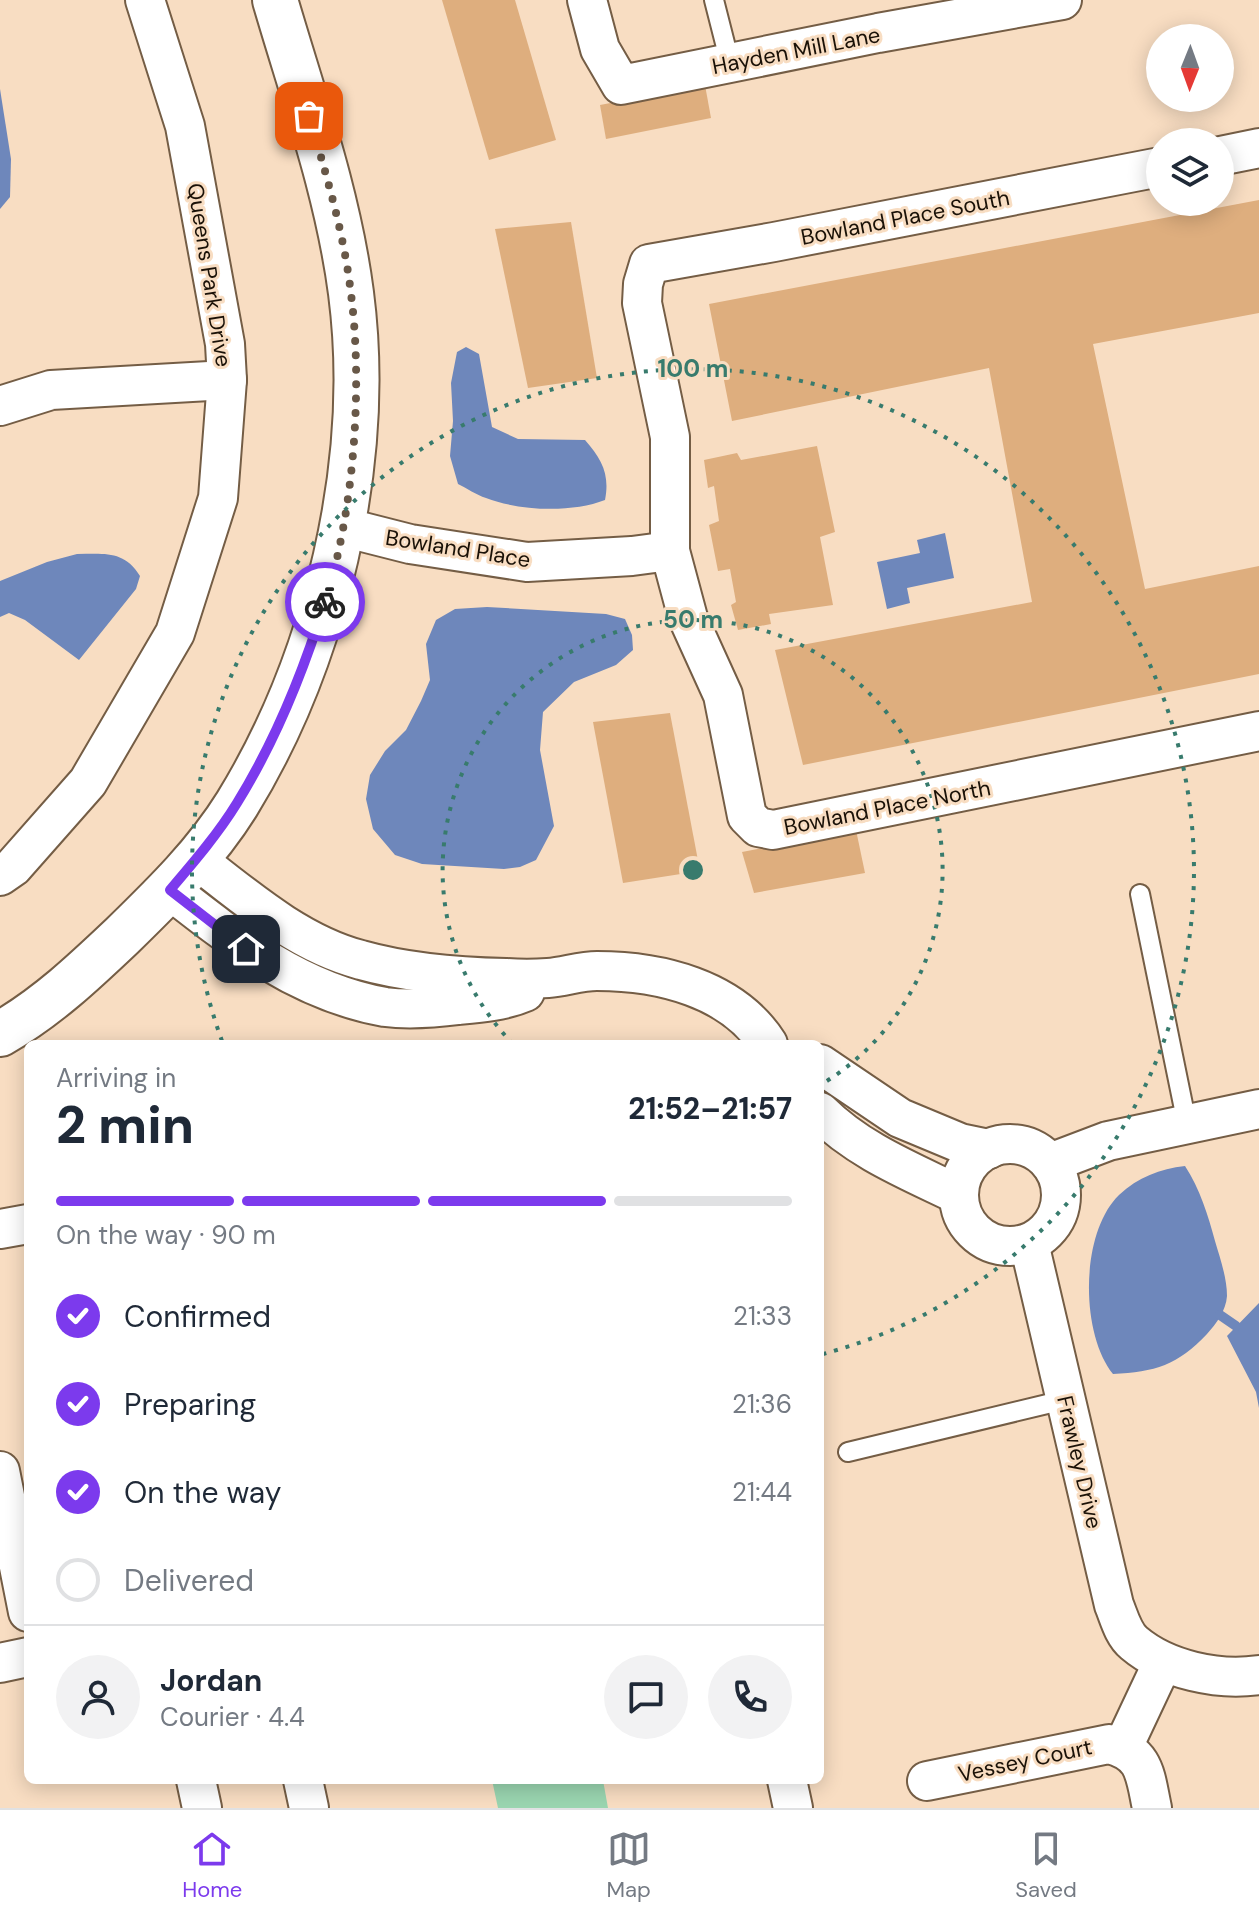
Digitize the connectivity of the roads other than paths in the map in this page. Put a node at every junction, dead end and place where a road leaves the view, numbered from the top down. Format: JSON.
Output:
{"nodes":[{"id":1,"x":145,"y":0,"type":"edge"},
{"id":2,"x":275,"y":0,"type":"edge"},
{"id":3,"x":587,"y":0,"type":"edge"},
{"id":4,"x":714,"y":0,"type":"edge"},
{"id":5,"x":1062,"y":0,"type":"edge"},
{"id":6,"x":730,"y":63,"type":"junction"},
{"id":7,"x":1259,"y":148,"type":"edge"},
{"id":8,"x":1234,"y":153,"type":"edge"},
{"id":9,"x":1146,"y":170,"type":"edge"},
{"id":10,"x":649,"y":264,"type":"joint"},
{"id":11,"x":227,"y":380,"type":"junction"},
{"id":12,"x":0,"y":406,"type":"edge"},
{"id":13,"x":343,"y":527,"type":"junction"},
{"id":14,"x":670,"y":551,"type":"junction"},
{"id":15,"x":1259,"y":731,"type":"edge"},
{"id":16,"x":183,"y":875,"type":"junction"},
{"id":17,"x":0,"y":876,"type":"edge"},
{"id":18,"x":1140,"y":894,"type":"dead end"},
{"id":19,"x":0,"y":1034,"type":"edge"},
{"id":20,"x":771,"y":1040,"type":"edge"},
{"id":21,"x":824,"y":1067,"type":"edge"},
{"id":22,"x":1259,"y":1109,"type":"edge"},
{"id":23,"x":824,"y":1116,"type":"edge"},
{"id":24,"x":1187,"y":1124,"type":"junction"},
{"id":25,"x":989,"y":1149,"type":"junction"},
{"id":26,"x":1050,"y":1163,"type":"junction"},
{"id":27,"x":959,"y":1195,"type":"junction"},
{"id":28,"x":24,"y":1225,"type":"edge"},
{"id":29,"x":0,"y":1229,"type":"edge"},
{"id":30,"x":1029,"y":1243,"type":"junction"},
{"id":31,"x":1064,"y":1400,"type":"junction"},
{"id":32,"x":848,"y":1452,"type":"dead end"},
{"id":33,"x":0,"y":1471,"type":"edge"},
{"id":34,"x":24,"y":1592,"type":"edge"},
{"id":35,"x":24,"y":1658,"type":"edge"},
{"id":36,"x":1163,"y":1662,"type":"junction"},
{"id":37,"x":0,"y":1663,"type":"edge"},
{"id":38,"x":1259,"y":1675,"type":"edge"},
{"id":39,"x":1123,"y":1747,"type":"junction"},
{"id":40,"x":927,"y":1781,"type":"dead end"},
{"id":41,"x":197,"y":1784,"type":"edge"},
{"id":42,"x":304,"y":1784,"type":"edge"},
{"id":43,"x":788,"y":1784,"type":"edge"},
{"id":44,"x":202,"y":1808,"type":"edge"},
{"id":45,"x":309,"y":1808,"type":"edge"},
{"id":46,"x":793,"y":1808,"type":"edge"},
{"id":47,"x":1152,"y":1808,"type":"edge"}],
"edges":[{"from":1,"to":11,"type":"street","name":"Queens Park Drive"},
{"from":2,"to":13,"type":"street"},
{"from":3,"to":6,"type":"street","name":"Hayden Mill Lane"},
{"from":4,"to":6,"type":"lane"},
{"from":5,"to":6,"type":"street","name":"Hayden Mill Lane"},
{"from":7,"to":8,"type":"street"},
{"from":9,"to":10,"type":"street","name":"Bowland Place South"},
{"from":10,"to":14,"type":"street","name":"Bowland Place North"},
{"from":11,"to":12,"type":"street"},
{"from":11,"to":17,"type":"street","name":"Queens Park Drive"},
{"from":13,"to":14,"type":"street","name":"Bowland Place"},
{"from":13,"to":16,"type":"street"},
{"from":14,"to":15,"type":"street","name":"Bowland Place North"},
{"from":16,"to":19,"type":"street"},
{"from":16,"to":20,"type":"street"},
{"from":18,"to":24,"type":"lane"},
{"from":21,"to":25,"type":"street"},
{"from":22,"to":24,"type":"street"},
{"from":23,"to":27,"type":"street"},
{"from":24,"to":26,"type":"street"},
{"from":25,"to":26,"type":"street"},
{"from":25,"to":27,"type":"street"},
{"from":26,"to":30,"type":"street"},
{"from":27,"to":30,"type":"street"},
{"from":28,"to":29,"type":"street"},
{"from":30,"to":31,"type":"street","name":"Frawley Drive"},
{"from":31,"to":32,"type":"lane"},
{"from":31,"to":36,"type":"street","name":"Frawley Drive"},
{"from":33,"to":34,"type":"street"},
{"from":35,"to":37,"type":"street"},
{"from":36,"to":38,"type":"street"},
{"from":36,"to":39,"type":"street","name":"Vessey Court"},
{"from":39,"to":40,"type":"street","name":"Vessey Court"},
{"from":39,"to":47,"type":"street","name":"Vessey Court"},
{"from":41,"to":44,"type":"street"},
{"from":42,"to":45,"type":"street"},
{"from":43,"to":46,"type":"street"}]}
